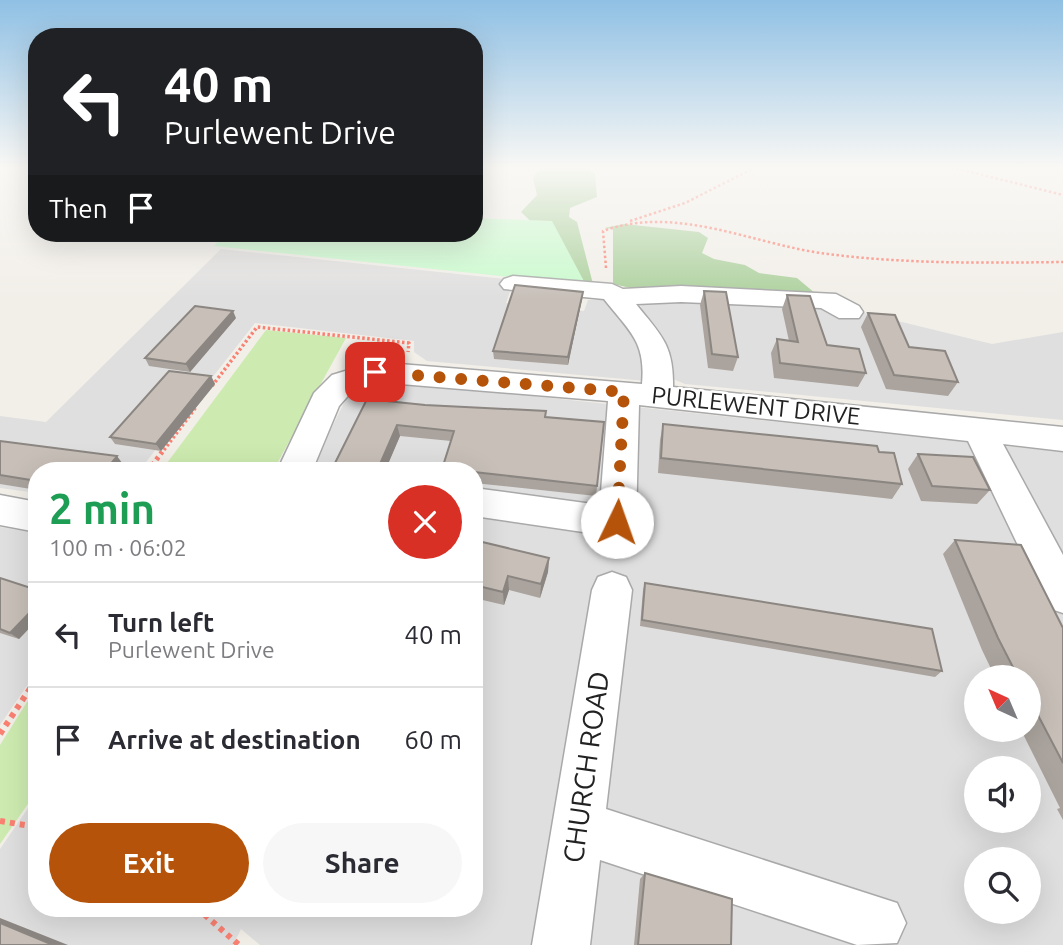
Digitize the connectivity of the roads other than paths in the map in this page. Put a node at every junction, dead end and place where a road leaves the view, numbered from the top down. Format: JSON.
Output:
{"nodes":[{"id":1,"x":513,"y":284,"type":"edge"},
{"id":2,"x":617,"y":292,"type":"junction"},
{"id":3,"x":849,"y":312,"type":"dead end"},
{"id":4,"x":641,"y":394,"type":"junction"},
{"id":5,"x":979,"y":430,"type":"junction"},
{"id":6,"x":1063,"y":439,"type":"edge"},
{"id":7,"x":298,"y":462,"type":"edge"},
{"id":8,"x":483,"y":503,"type":"edge"},
{"id":9,"x":0,"y":510,"type":"edge"},
{"id":10,"x":28,"y":515,"type":"edge"},
{"id":11,"x":612,"y":590,"type":"dead end"},
{"id":12,"x":1063,"y":595,"type":"edge"},
{"id":13,"x":576,"y":826,"type":"junction"},
{"id":14,"x":877,"y":923,"type":"dead end"},
{"id":15,"x":561,"y":945,"type":"edge"}],
"edges":[{"from":1,"to":2,"type":"street"},
{"from":2,"to":3,"type":"street"},
{"from":2,"to":4,"type":"street"},
{"from":4,"to":5,"type":"street","name":"PURLEWENT DRIVE"},
{"from":4,"to":7,"type":"street","name":"PURLEWENT DRIVE"},
{"from":4,"to":8,"type":"street"},
{"from":5,"to":6,"type":"street","name":"PURLEWENT DRIVE"},
{"from":5,"to":12,"type":"street"},
{"from":9,"to":10,"type":"street"},
{"from":11,"to":13,"type":"street","name":"CHURCH ROAD"},
{"from":13,"to":14,"type":"street"},
{"from":13,"to":15,"type":"street","name":"CHURCH ROAD"}]}
